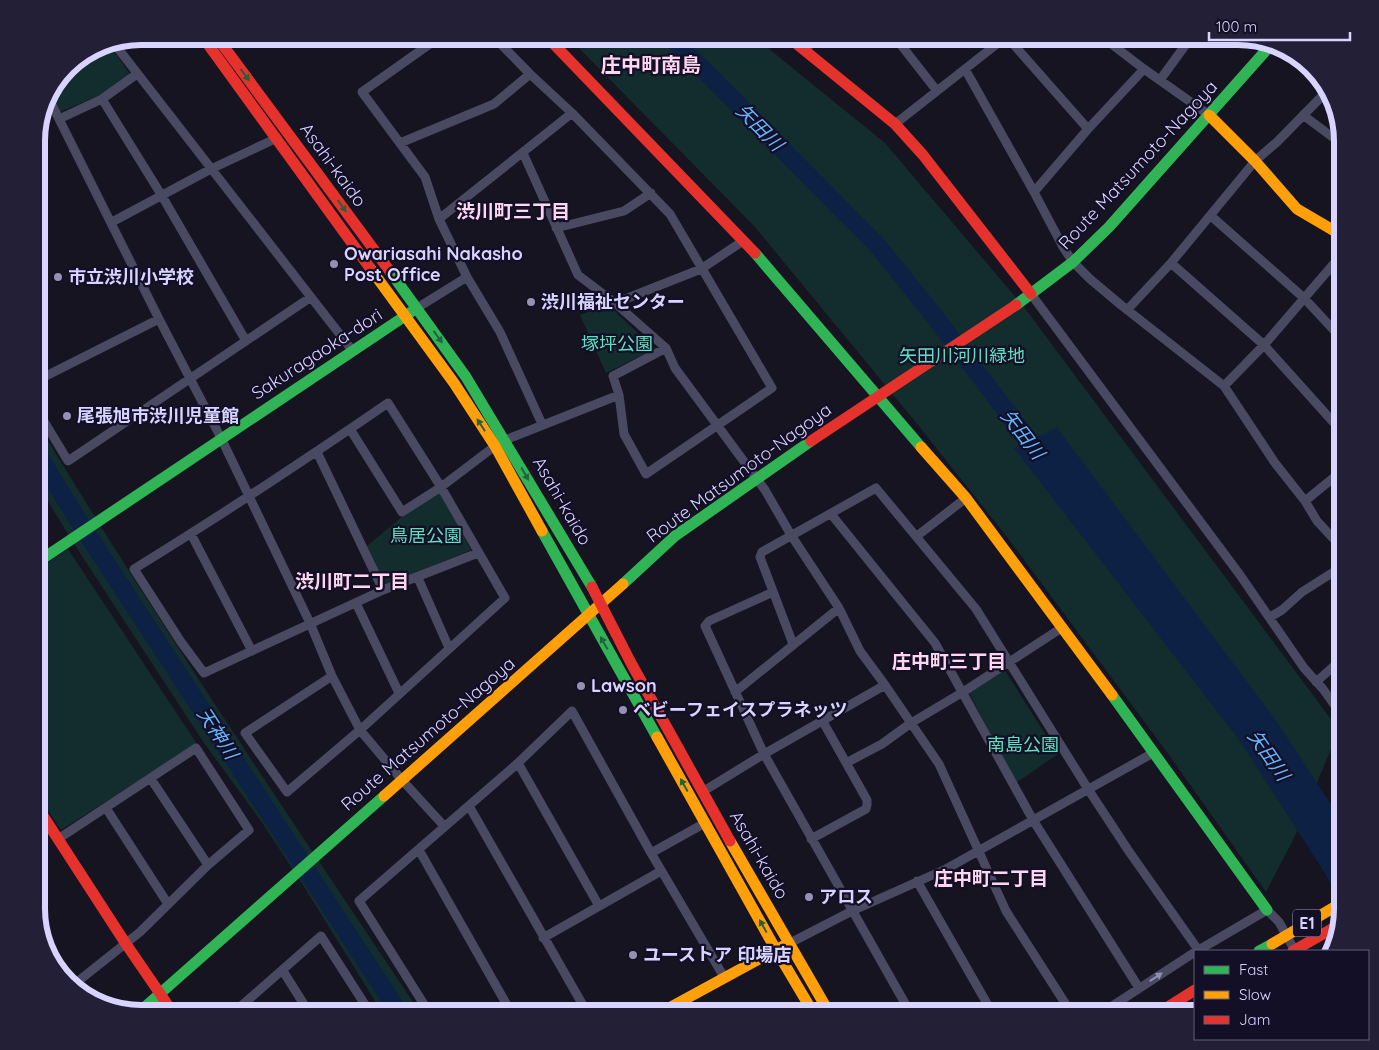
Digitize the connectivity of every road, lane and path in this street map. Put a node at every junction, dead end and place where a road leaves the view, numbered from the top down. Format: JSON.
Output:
{"nodes":[{"id":1,"x":209,"y":45,"type":"edge"},
{"id":2,"x":223,"y":45,"type":"edge"},
{"id":3,"x":428,"y":45,"type":"edge"},
{"id":4,"x":502,"y":45,"type":"edge"},
{"id":5,"x":555,"y":45,"type":"edge"},
{"id":6,"x":798,"y":45,"type":"edge"},
{"id":7,"x":809,"y":45,"type":"edge"},
{"id":8,"x":901,"y":45,"type":"edge"},
{"id":9,"x":996,"y":45,"type":"edge"},
{"id":10,"x":1015,"y":45,"type":"edge"},
{"id":11,"x":1113,"y":45,"type":"edge"},
{"id":12,"x":1185,"y":45,"type":"edge"},
{"id":13,"x":117,"y":48,"type":"edge"},
{"id":14,"x":1267,"y":49,"type":"edge"},
{"id":15,"x":805,"y":51,"type":"junction"},
{"id":16,"x":965,"y":69,"type":"junction"},
{"id":17,"x":1144,"y":69,"type":"junction"},
{"id":18,"x":137,"y":74,"type":"junction"},
{"id":19,"x":530,"y":74,"type":"junction"},
{"id":20,"x":1160,"y":80,"type":"junction"},
{"id":21,"x":937,"y":91,"type":"junction"},
{"id":22,"x":1322,"y":96,"type":"edge"},
{"id":23,"x":102,"y":99,"type":"junction"},
{"id":24,"x":52,"y":105,"type":"edge"},
{"id":25,"x":572,"y":113,"type":"junction"},
{"id":26,"x":1209,"y":114,"type":"junction"},
{"id":27,"x":1303,"y":115,"type":"junction"},
{"id":28,"x":59,"y":119,"type":"junction"},
{"id":29,"x":895,"y":124,"type":"junction"},
{"id":30,"x":1088,"y":129,"type":"junction"},
{"id":31,"x":277,"y":138,"type":"junction"},
{"id":32,"x":1334,"y":138,"type":"edge"},
{"id":33,"x":400,"y":143,"type":"junction"},
{"id":34,"x":523,"y":152,"type":"junction"},
{"id":35,"x":1255,"y":161,"type":"junction"},
{"id":36,"x":211,"y":169,"type":"junction"},
{"id":37,"x":1034,"y":192,"type":"junction"},
{"id":38,"x":651,"y":193,"type":"junction"},
{"id":39,"x":162,"y":196,"type":"junction"},
{"id":40,"x":1211,"y":216,"type":"junction"},
{"id":41,"x":439,"y":219,"type":"junction"},
{"id":42,"x":112,"y":222,"type":"junction"},
{"id":43,"x":556,"y":228,"type":"junction"},
{"id":44,"x":1334,"y":231,"type":"edge"},
{"id":45,"x":743,"y":241,"type":"junction"},
{"id":46,"x":1073,"y":262,"type":"junction"},
{"id":47,"x":1171,"y":263,"type":"junction"},
{"id":48,"x":1334,"y":263,"type":"edge"},
{"id":49,"x":701,"y":270,"type":"junction"},
{"id":50,"x":467,"y":277,"type":"junction"},
{"id":51,"x":311,"y":297,"type":"junction"},
{"id":52,"x":1027,"y":297,"type":"junction"},
{"id":53,"x":1304,"y":298,"type":"junction"},
{"id":54,"x":615,"y":302,"type":"junction"},
{"id":55,"x":417,"y":308,"type":"junction"},
{"id":56,"x":1127,"y":310,"type":"junction"},
{"id":57,"x":405,"y":316,"type":"junction"},
{"id":58,"x":159,"y":319,"type":"junction"},
{"id":59,"x":1334,"y":330,"type":"edge"},
{"id":60,"x":246,"y":341,"type":"junction"},
{"id":61,"x":1264,"y":345,"type":"junction"},
{"id":62,"x":666,"y":348,"type":"junction"},
{"id":63,"x":352,"y":350,"type":"junction"},
{"id":64,"x":45,"y":376,"type":"edge"},
{"id":65,"x":191,"y":379,"type":"junction"},
{"id":66,"x":1224,"y":386,"type":"junction"},
{"id":67,"x":619,"y":395,"type":"junction"},
{"id":68,"x":877,"y":396,"type":"junction"},
{"id":69,"x":45,"y":423,"type":"edge"},
{"id":70,"x":1334,"y":423,"type":"edge"},
{"id":71,"x":542,"y":424,"type":"junction"},
{"id":72,"x":717,"y":425,"type":"junction"},
{"id":73,"x":350,"y":429,"type":"junction"},
{"id":74,"x":221,"y":438,"type":"junction"},
{"id":75,"x":505,"y":440,"type":"junction"},
{"id":76,"x":495,"y":446,"type":"junction"},
{"id":77,"x":317,"y":452,"type":"junction"},
{"id":78,"x":1334,"y":477,"type":"edge"},
{"id":79,"x":756,"y":479,"type":"junction"},
{"id":80,"x":441,"y":487,"type":"junction"},
{"id":81,"x":248,"y":496,"type":"junction"},
{"id":82,"x":966,"y":498,"type":"junction"},
{"id":83,"x":1305,"y":501,"type":"junction"},
{"id":84,"x":831,"y":514,"type":"junction"},
{"id":85,"x":191,"y":534,"type":"junction"},
{"id":86,"x":791,"y":535,"type":"junction"},
{"id":87,"x":917,"y":536,"type":"junction"},
{"id":88,"x":1334,"y":539,"type":"edge"},
{"id":89,"x":478,"y":553,"type":"junction"},
{"id":90,"x":45,"y":557,"type":"edge"},
{"id":91,"x":1334,"y":572,"type":"edge"},
{"id":92,"x":418,"y":578,"type":"junction"},
{"id":93,"x":383,"y":590,"type":"junction"},
{"id":94,"x":774,"y":592,"type":"junction"},
{"id":95,"x":356,"y":603,"type":"junction"},
{"id":96,"x":601,"y":603,"type":"junction"},
{"id":97,"x":839,"y":608,"type":"junction"},
{"id":98,"x":589,"y":615,"type":"junction"},
{"id":99,"x":1270,"y":617,"type":"junction"},
{"id":100,"x":310,"y":624,"type":"junction"},
{"id":101,"x":1063,"y":627,"type":"junction"},
{"id":102,"x":793,"y":644,"type":"junction"},
{"id":103,"x":449,"y":648,"type":"junction"},
{"id":104,"x":252,"y":650,"type":"junction"},
{"id":105,"x":1009,"y":662,"type":"junction"},
{"id":106,"x":1334,"y":666,"type":"edge"},
{"id":107,"x":332,"y":676,"type":"junction"},
{"id":108,"x":1316,"y":682,"type":"junction"},
{"id":109,"x":885,"y":685,"type":"junction"},
{"id":110,"x":735,"y":692,"type":"junction"},
{"id":111,"x":963,"y":692,"type":"junction"},
{"id":112,"x":399,"y":693,"type":"junction"},
{"id":113,"x":1334,"y":705,"type":"edge"},
{"id":114,"x":822,"y":720,"type":"junction"},
{"id":115,"x":911,"y":723,"type":"junction"},
{"id":116,"x":360,"y":730,"type":"junction"},
{"id":117,"x":1153,"y":753,"type":"junction"},
{"id":118,"x":764,"y":754,"type":"junction"},
{"id":119,"x":518,"y":763,"type":"junction"},
{"id":120,"x":846,"y":763,"type":"junction"},
{"id":121,"x":151,"y":779,"type":"junction"},
{"id":122,"x":402,"y":780,"type":"junction"},
{"id":123,"x":1088,"y":789,"type":"junction"},
{"id":124,"x":702,"y":792,"type":"junction"},
{"id":125,"x":469,"y":806,"type":"junction"},
{"id":126,"x":106,"y":808,"type":"junction"},
{"id":127,"x":45,"y":819,"type":"edge"},
{"id":128,"x":1033,"y":820,"type":"junction"},
{"id":129,"x":705,"y":823,"type":"junction"},
{"id":130,"x":444,"y":826,"type":"junction"},
{"id":131,"x":58,"y":839,"type":"junction"},
{"id":132,"x":811,"y":839,"type":"junction"},
{"id":133,"x":419,"y":850,"type":"junction"},
{"id":134,"x":978,"y":852,"type":"junction"},
{"id":135,"x":651,"y":853,"type":"junction"},
{"id":136,"x":208,"y":865,"type":"junction"},
{"id":137,"x":661,"y":871,"type":"junction"},
{"id":138,"x":917,"y":881,"type":"junction"},
{"id":139,"x":168,"y":904,"type":"junction"},
{"id":140,"x":599,"y":906,"type":"junction"},
{"id":141,"x":1334,"y":907,"type":"edge"},
{"id":142,"x":1266,"y":910,"type":"junction"},
{"id":143,"x":852,"y":912,"type":"junction"},
{"id":144,"x":1332,"y":929,"type":"edge"},
{"id":145,"x":543,"y":938,"type":"junction"},
{"id":146,"x":790,"y":943,"type":"junction"},
{"id":147,"x":126,"y":944,"type":"junction"},
{"id":148,"x":776,"y":950,"type":"junction"},
{"id":149,"x":1196,"y":950,"type":"edge"},
{"id":150,"x":1199,"y":950,"type":"edge"},
{"id":151,"x":1261,"y":950,"type":"edge"},
{"id":152,"x":1293,"y":950,"type":"edge"},
{"id":153,"x":1296,"y":950,"type":"edge"},
{"id":154,"x":1194,"y":953,"type":"edge"},
{"id":155,"x":282,"y":971,"type":"junction"},
{"id":156,"x":724,"y":977,"type":"junction"},
{"id":157,"x":78,"y":981,"type":"edge"},
{"id":158,"x":1139,"y":988,"type":"junction"},
{"id":159,"x":1194,"y":991,"type":"edge"},
{"id":160,"x":160,"y":994,"type":"junction"},
{"id":161,"x":244,"y":1004,"type":"edge"},
{"id":162,"x":147,"y":1005,"type":"edge"},
{"id":163,"x":168,"y":1005,"type":"edge"},
{"id":164,"x":304,"y":1005,"type":"edge"},
{"id":165,"x":365,"y":1005,"type":"edge"},
{"id":166,"x":424,"y":1005,"type":"edge"},
{"id":167,"x":507,"y":1005,"type":"edge"},
{"id":168,"x":583,"y":1005,"type":"edge"},
{"id":169,"x":674,"y":1005,"type":"edge"},
{"id":170,"x":809,"y":1005,"type":"edge"},
{"id":171,"x":825,"y":1005,"type":"edge"},
{"id":172,"x":906,"y":1005,"type":"edge"},
{"id":173,"x":989,"y":1005,"type":"edge"},
{"id":174,"x":1066,"y":1005,"type":"edge"},
{"id":175,"x":1114,"y":1005,"type":"edge"},
{"id":176,"x":1171,"y":1005,"type":"edge"}],
"edges":[{"from":1,"to":31,"type":"main road","name":"Asahi-kaido"},
{"from":2,"to":55,"type":"main road","name":"Asahi-kaido","one_way":true},
{"from":3,"to":33,"type":"street"},
{"from":4,"to":19,"type":"street"},
{"from":5,"to":45,"type":"main road"},
{"from":6,"to":15,"type":"main road"},
{"from":7,"to":15,"type":"street"},
{"from":8,"to":21,"type":"street"},
{"from":9,"to":16,"type":"street"},
{"from":10,"to":30,"type":"street"},
{"from":11,"to":17,"type":"street"},
{"from":12,"to":20,"type":"street"},
{"from":13,"to":18,"type":"street"},
{"from":14,"to":26,"type":"main road","name":"Route Matsumoto-Nagoya"},
{"from":15,"to":29,"type":"main road"},
{"from":16,"to":21,"type":"street"},
{"from":16,"to":37,"type":"street"},
{"from":17,"to":20,"type":"street"},
{"from":17,"to":30,"type":"street"},
{"from":18,"to":23,"type":"street"},
{"from":18,"to":36,"type":"street"},
{"from":19,"to":25,"type":"street"},
{"from":19,"to":33,"type":"street"},
{"from":20,"to":26,"type":"street"},
{"from":21,"to":29,"type":"street"},
{"from":22,"to":27,"type":"street"},
{"from":23,"to":28,"type":"street"},
{"from":23,"to":39,"type":"street"},
{"from":24,"to":28,"type":"street"},
{"from":25,"to":34,"type":"street"},
{"from":25,"to":38,"type":"street"},
{"from":26,"to":35,"type":"main road"},
{"from":26,"to":46,"type":"main road","name":"Route Matsumoto-Nagoya"},
{"from":27,"to":32,"type":"street"},
{"from":27,"to":35,"type":"street"},
{"from":28,"to":42,"type":"street"},
{"from":29,"to":52,"type":"main road"},
{"from":30,"to":37,"type":"street"},
{"from":31,"to":36,"type":"street"},
{"from":31,"to":57,"type":"main road","name":"Asahi-kaido"},
{"from":33,"to":41,"type":"street"},
{"from":34,"to":41,"type":"street"},
{"from":34,"to":43,"type":"street"},
{"from":35,"to":40,"type":"street"},
{"from":35,"to":44,"type":"main road"},
{"from":36,"to":39,"type":"street"},
{"from":36,"to":51,"type":"street"},
{"from":37,"to":46,"type":"street"},
{"from":38,"to":43,"type":"street"},
{"from":38,"to":49,"type":"street"},
{"from":39,"to":42,"type":"street"},
{"from":39,"to":60,"type":"street"},
{"from":40,"to":47,"type":"street"},
{"from":40,"to":53,"type":"street"},
{"from":41,"to":50,"type":"street"},
{"from":42,"to":58,"type":"street"},
{"from":43,"to":54,"type":"street"},
{"from":45,"to":49,"type":"street"},
{"from":45,"to":68,"type":"main road"},
{"from":46,"to":52,"type":"main road","name":"Route Matsumoto-Nagoya"},
{"from":46,"to":56,"type":"street"},
{"from":47,"to":56,"type":"street"},
{"from":47,"to":61,"type":"street"},
{"from":48,"to":53,"type":"street"},
{"from":49,"to":54,"type":"street"},
{"from":49,"to":72,"type":"street"},
{"from":50,"to":55,"type":"street"},
{"from":50,"to":71,"type":"street"},
{"from":51,"to":60,"type":"street"},
{"from":51,"to":63,"type":"street"},
{"from":52,"to":68,"type":"main road","name":"Route Matsumoto-Nagoya"},
{"from":52,"to":99,"type":"street"},
{"from":53,"to":59,"type":"street"},
{"from":53,"to":61,"type":"street"},
{"from":54,"to":62,"type":"street"},
{"from":55,"to":57,"type":"main road","name":"Sakuragaoka-dori"},
{"from":55,"to":75,"type":"main road","name":"Asahi-kaido","one_way":true},
{"from":56,"to":66,"type":"street"},
{"from":57,"to":63,"type":"main road","name":"Sakuragaoka-dori"},
{"from":76,"to":57,"type":"main road","name":"Asahi-kaido","one_way":true},
{"from":58,"to":64,"type":"street"},
{"from":58,"to":65,"type":"street"},
{"from":60,"to":65,"type":"street"},
{"from":61,"to":66,"type":"street"},
{"from":61,"to":70,"type":"street"},
{"from":62,"to":67,"type":"street"},
{"from":62,"to":72,"type":"street"},
{"from":63,"to":74,"type":"main road","name":"Sakuragaoka-dori"},
{"from":65,"to":69,"type":"street"},
{"from":65,"to":74,"type":"street"},
{"from":66,"to":83,"type":"street"},
{"from":67,"to":71,"type":"street"},
{"from":67,"to":72,"type":"street"},
{"from":68,"to":79,"type":"main road","name":"Route Matsumoto-Nagoya"},
{"from":68,"to":82,"type":"main road"},
{"from":71,"to":75,"type":"street"},
{"from":72,"to":79,"type":"street"},
{"from":73,"to":77,"type":"street"},
{"from":73,"to":80,"type":"street"},
{"from":73,"to":80,"type":"street"},
{"from":74,"to":81,"type":"street"},
{"from":74,"to":90,"type":"main road","name":"Sakuragaoka-dori"},
{"from":75,"to":96,"type":"main road","name":"Asahi-kaido","one_way":true},
{"from":76,"to":80,"type":"street"},
{"from":76,"to":98,"type":"main road","name":"Asahi-kaido"},
{"from":77,"to":81,"type":"street"},
{"from":77,"to":93,"type":"street"},
{"from":78,"to":83,"type":"street"},
{"from":79,"to":86,"type":"street"},
{"from":79,"to":96,"type":"main road","name":"Route Matsumoto-Nagoya"},
{"from":80,"to":89,"type":"street"},
{"from":81,"to":85,"type":"street"},
{"from":81,"to":100,"type":"street"},
{"from":82,"to":87,"type":"street"},
{"from":82,"to":101,"type":"main road"},
{"from":83,"to":88,"type":"street"},
{"from":84,"to":86,"type":"street"},
{"from":84,"to":87,"type":"street"},
{"from":84,"to":111,"type":"street"},
{"from":85,"to":104,"type":"street"},
{"from":85,"to":104,"type":"street"},
{"from":86,"to":94,"type":"street"},
{"from":86,"to":97,"type":"street"},
{"from":87,"to":105,"type":"street"},
{"from":89,"to":92,"type":"street"},
{"from":89,"to":103,"type":"street"},
{"from":91,"to":99,"type":"street"},
{"from":92,"to":93,"type":"street"},
{"from":92,"to":103,"type":"street"},
{"from":93,"to":95,"type":"street"},
{"from":94,"to":102,"type":"street"},
{"from":94,"to":110,"type":"street"},
{"from":95,"to":100,"type":"street"},
{"from":95,"to":112,"type":"street"},
{"from":96,"to":98,"type":"main road","name":"Route Matsumoto-Nagoya"},
{"from":96,"to":124,"type":"main road","name":"Asahi-kaido"},
{"from":97,"to":102,"type":"street"},
{"from":97,"to":109,"type":"street"},
{"from":98,"to":122,"type":"main road","name":"Route Matsumoto-Nagoya"},
{"from":129,"to":98,"type":"main road","name":"Asahi-kaido","one_way":true},
{"from":99,"to":108,"type":"street"},
{"from":100,"to":104,"type":"street"},
{"from":100,"to":107,"type":"street"},
{"from":101,"to":105,"type":"street"},
{"from":101,"to":117,"type":"main road"},
{"from":102,"to":110,"type":"street"},
{"from":103,"to":112,"type":"street"},
{"from":105,"to":111,"type":"street"},
{"from":105,"to":123,"type":"street"},
{"from":106,"to":108,"type":"street"},
{"from":107,"to":116,"type":"street"},
{"from":107,"to":116,"type":"street"},
{"from":108,"to":113,"type":"street"},
{"from":109,"to":114,"type":"street"},
{"from":109,"to":115,"type":"street"},
{"from":110,"to":118,"type":"street"},
{"from":111,"to":115,"type":"street"},
{"from":111,"to":128,"type":"street"},
{"from":112,"to":116,"type":"street"},
{"from":114,"to":118,"type":"street"},
{"from":114,"to":120,"type":"street"},
{"from":115,"to":120,"type":"street"},
{"from":115,"to":134,"type":"street"},
{"from":116,"to":122,"type":"street"},
{"from":117,"to":123,"type":"street"},
{"from":117,"to":142,"type":"main road"},
{"from":118,"to":124,"type":"street"},
{"from":118,"to":132,"type":"street"},
{"from":119,"to":125,"type":"street"},
{"from":119,"to":135,"type":"street"},
{"from":119,"to":140,"type":"street"},
{"from":120,"to":132,"type":"street"},
{"from":121,"to":126,"type":"street"},
{"from":121,"to":136,"type":"street"},
{"from":121,"to":136,"type":"street"},
{"from":122,"to":130,"type":"street"},
{"from":122,"to":160,"type":"main road","name":"Route Matsumoto-Nagoya"},
{"from":123,"to":128,"type":"street"},
{"from":123,"to":149,"type":"street"},
{"from":124,"to":146,"type":"main road","name":"Asahi-kaido"},
{"from":125,"to":130,"type":"street"},
{"from":125,"to":145,"type":"street"},
{"from":126,"to":131,"type":"street"},
{"from":126,"to":139,"type":"street"},
{"from":127,"to":131,"type":"main road"},
{"from":128,"to":134,"type":"street"},
{"from":128,"to":158,"type":"street"},
{"from":129,"to":135,"type":"street"},
{"from":148,"to":129,"type":"main road","name":"Asahi-kaido","one_way":true},
{"from":130,"to":133,"type":"street"},
{"from":131,"to":147,"type":"main road"},
{"from":132,"to":143,"type":"street"},
{"from":133,"to":166,"type":"street"},
{"from":133,"to":167,"type":"street"},
{"from":134,"to":138,"type":"street"},
{"from":134,"to":174,"type":"street"},
{"from":135,"to":137,"type":"street"},
{"from":136,"to":139,"type":"street"},
{"from":137,"to":140,"type":"street"},
{"from":137,"to":156,"type":"street"},
{"from":138,"to":143,"type":"street"},
{"from":138,"to":173,"type":"street"},
{"from":139,"to":147,"type":"street"},
{"from":140,"to":145,"type":"street"},
{"from":141,"to":151,"type":"main road","number":"E1","bridge":true},
{"from":142,"to":150,"type":"street"},
{"from":142,"to":152,"type":"street"},
{"from":143,"to":146,"type":"street"},
{"from":143,"to":172,"type":"street"},
{"from":144,"to":153,"type":"main road","number":"E1","bridge":true},
{"from":145,"to":168,"type":"street"},
{"from":146,"to":148,"type":"main road"},
{"from":146,"to":171,"type":"main road","name":"Asahi-kaido"},
{"from":147,"to":157,"type":"street"},
{"from":147,"to":160,"type":"main road"},
{"from":148,"to":156,"type":"main road"},
{"from":148,"to":170,"type":"main road","name":"Asahi-kaido"},
{"from":158,"to":154,"type":"street","one_way":true},
{"from":155,"to":161,"type":"street"},
{"from":155,"to":164,"type":"street"},
{"from":155,"to":165,"type":"street"},
{"from":156,"to":169,"type":"main road"},
{"from":158,"to":175,"type":"street"},
{"from":159,"to":176,"type":"main road"},
{"from":160,"to":162,"type":"main road","name":"Route Matsumoto-Nagoya"},
{"from":160,"to":163,"type":"main road"}]}
